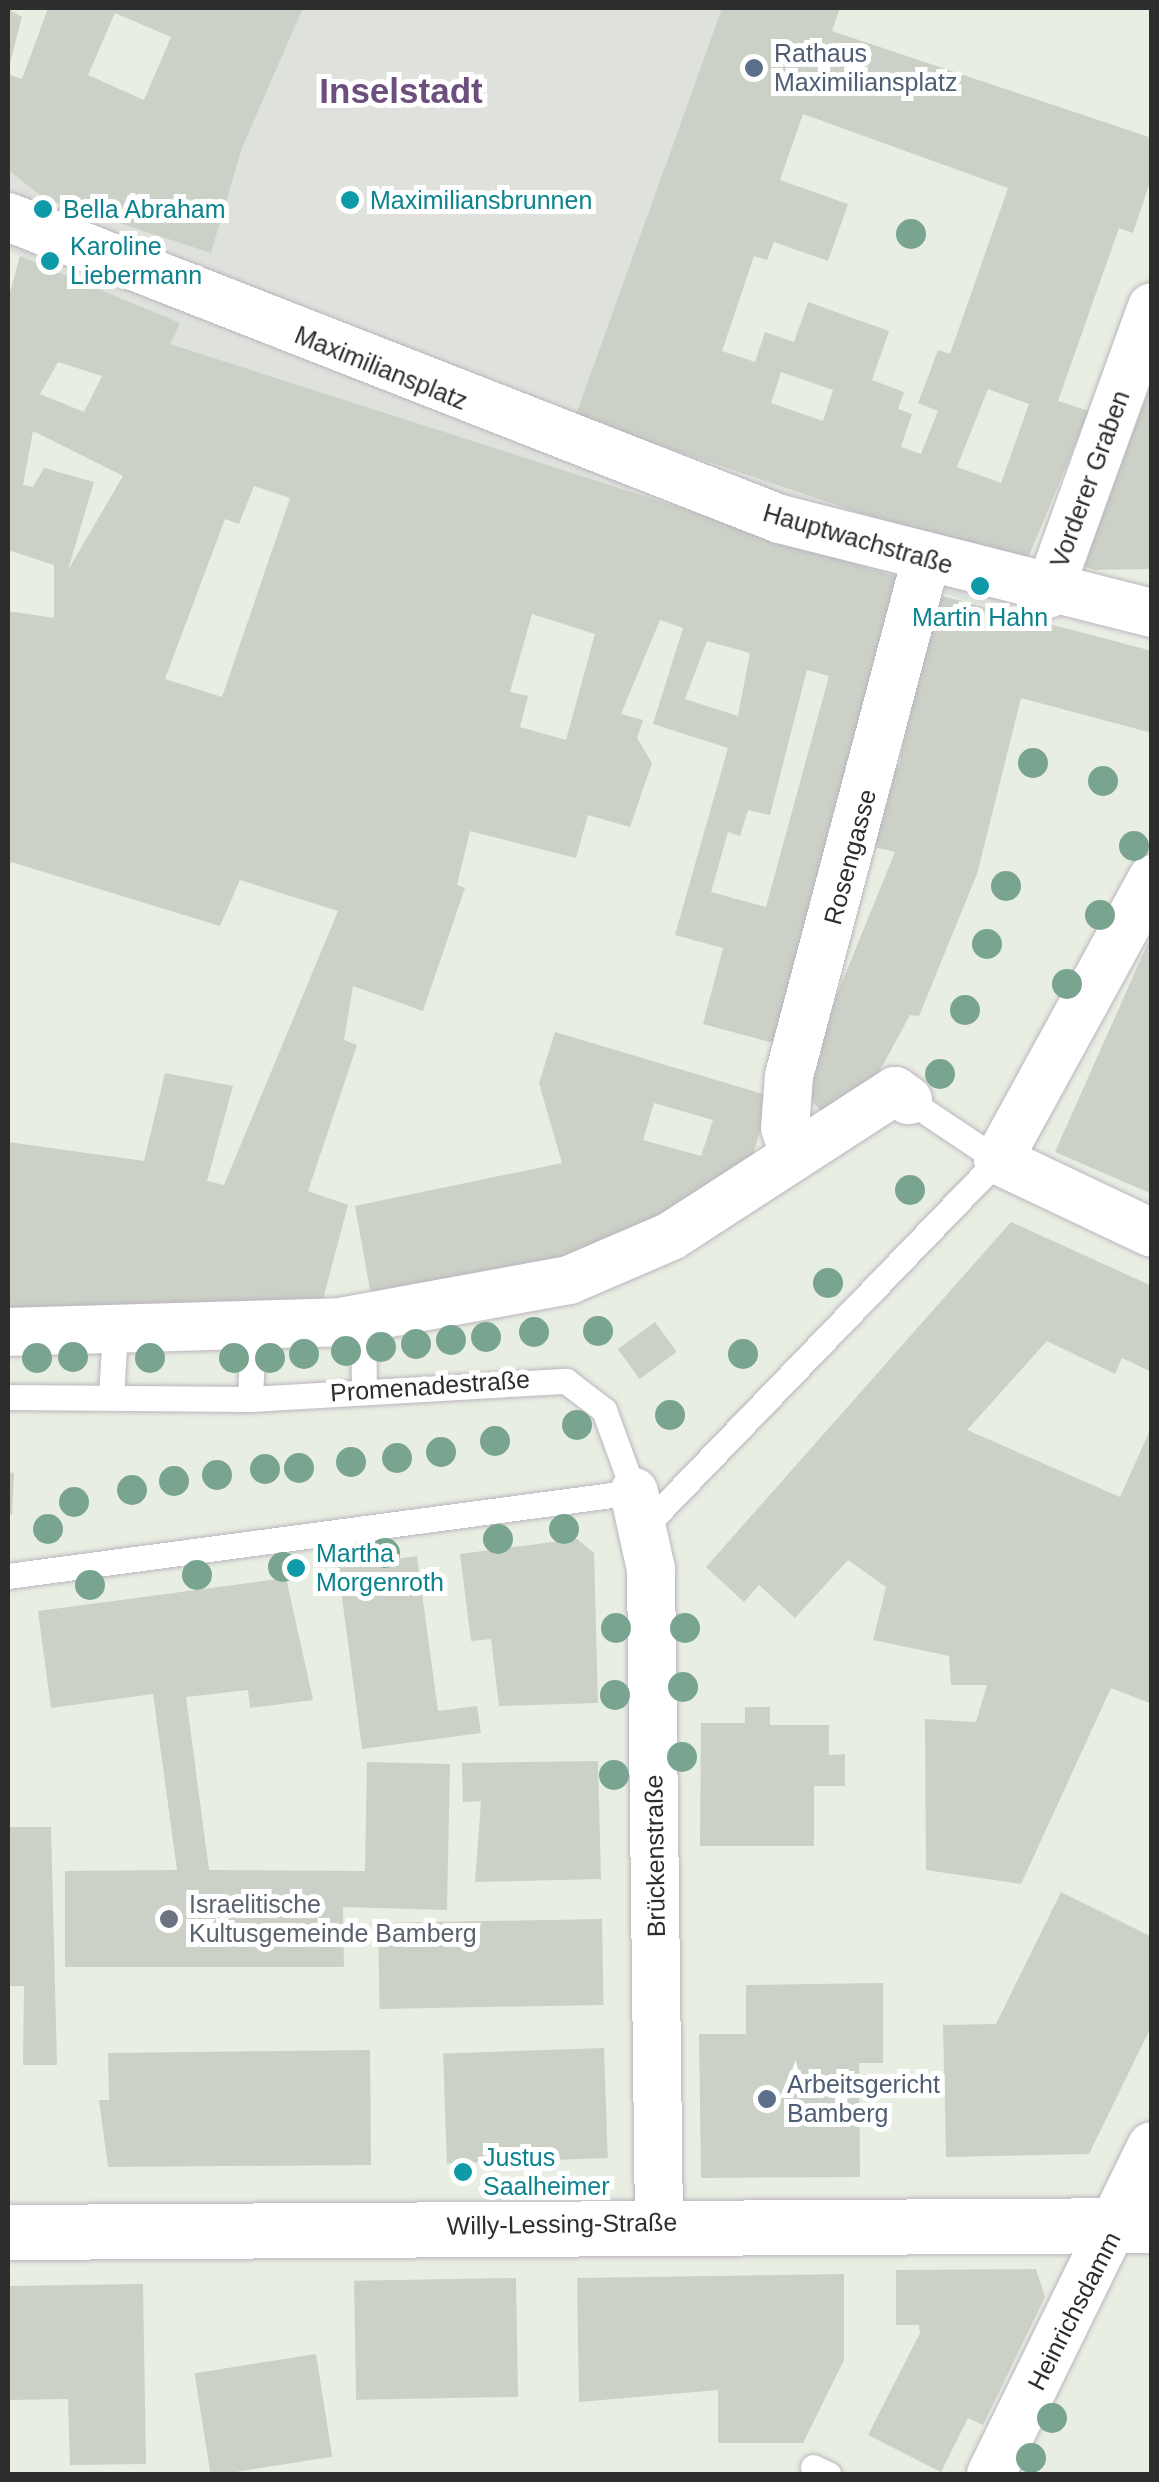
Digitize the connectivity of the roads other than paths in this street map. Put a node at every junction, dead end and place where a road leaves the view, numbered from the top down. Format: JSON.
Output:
{"nodes":[{"id":1,"x":8,"y":217,"type":"edge"},
{"id":2,"x":1152,"y":307,"type":"edge"},
{"id":3,"x":570,"y":442,"type":"joint"},
{"id":4,"x":926,"y":560,"type":"junction"},
{"id":5,"x":1048,"y":594,"type":"junction"},
{"id":6,"x":1152,"y":614,"type":"edge"},
{"id":7,"x":1152,"y":879,"type":"edge"},
{"id":8,"x":908,"y":1100,"type":"joint"},
{"id":9,"x":794,"y":1155,"type":"junction"},
{"id":10,"x":998,"y":1160,"type":"junction"},
{"id":11,"x":1152,"y":1233,"type":"edge"},
{"id":12,"x":362,"y":1320,"type":"junction"},
{"id":13,"x":252,"y":1326,"type":"junction"},
{"id":14,"x":115,"y":1330,"type":"junction"},
{"id":15,"x":8,"y":1332,"type":"edge"},
{"id":16,"x":364,"y":1390,"type":"junction"},
{"id":17,"x":8,"y":1397,"type":"edge"},
{"id":18,"x":111,"y":1398,"type":"junction"},
{"id":19,"x":250,"y":1399,"type":"junction"},
{"id":20,"x":649,"y":1506,"type":"junction"},
{"id":21,"x":8,"y":1576,"type":"edge"},
{"id":22,"x":1152,"y":2146,"type":"edge"},
{"id":23,"x":660,"y":2222,"type":"junction"},
{"id":24,"x":1134,"y":2225,"type":"edge"},
{"id":25,"x":8,"y":2232,"type":"edge"},
{"id":26,"x":991,"y":2474,"type":"edge"}],
"edges":[{"from":1,"to":3,"type":"street","name":"Maximiliansplatz"},
{"from":2,"to":5,"type":"street","name":"Vorderer Graben"},
{"from":3,"to":4,"type":"street","name":"Hauptwachstraße"},
{"from":4,"to":5,"type":"street","name":"Hauptwachstraße"},
{"from":4,"to":9,"type":"street","name":"Rosengasse"},
{"from":5,"to":6,"type":"street","name":"Hauptwachstraße"},
{"from":7,"to":10,"type":"street"},
{"from":8,"to":9,"type":"street"},
{"from":8,"to":10,"type":"lane"},
{"from":9,"to":12,"type":"street"},
{"from":10,"to":11,"type":"street"},
{"from":10,"to":20,"type":"lane"},
{"from":12,"to":13,"type":"street"},
{"from":12,"to":16,"type":"lane"},
{"from":13,"to":14,"type":"street"},
{"from":13,"to":19,"type":"lane"},
{"from":14,"to":15,"type":"street"},
{"from":14,"to":18,"type":"lane"},
{"from":16,"to":19,"type":"lane","name":"Promenadestraße"},
{"from":16,"to":20,"type":"lane","name":"Promenadestraße"},
{"from":17,"to":18,"type":"lane","name":"Promenadestraße"},
{"from":18,"to":19,"type":"lane","name":"Promenadestraße"},
{"from":20,"to":21,"type":"lane"},
{"from":20,"to":23,"type":"street","name":"Brückenstraße"},
{"from":22,"to":24,"type":"street","name":"Heinrichsdamm"},
{"from":23,"to":24,"type":"street","name":"Willy-Lessing-Straße"},
{"from":23,"to":25,"type":"street","name":"Willy-Lessing-Straße"},
{"from":24,"to":26,"type":"street","name":"Heinrichsdamm"}]}
